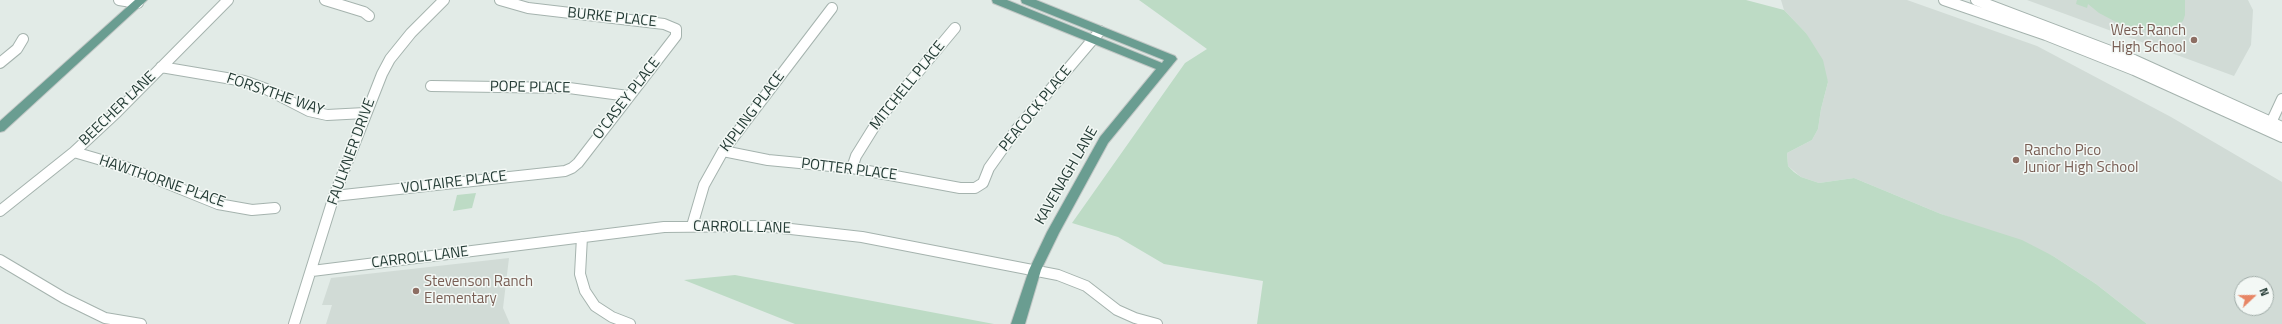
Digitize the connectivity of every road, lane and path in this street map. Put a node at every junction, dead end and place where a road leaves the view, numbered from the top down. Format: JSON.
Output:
{"nodes":[{"id":1,"x":119,"y":0,"type":"edge"},
{"id":2,"x":228,"y":0,"type":"edge"},
{"id":3,"x":329,"y":0,"type":"edge"},
{"id":4,"x":444,"y":0,"type":"edge"},
{"id":5,"x":500,"y":0,"type":"edge"},
{"id":6,"x":997,"y":0,"type":"edge"},
{"id":7,"x":1026,"y":0,"type":"edge"},
{"id":8,"x":1944,"y":0,"type":"edge"},
{"id":9,"x":1976,"y":0,"type":"edge"},
{"id":10,"x":140,"y":2,"type":"edge"},
{"id":11,"x":832,"y":8,"type":"dead end"},
{"id":12,"x":369,"y":16,"type":"dead end"},
{"id":13,"x":955,"y":28,"type":"dead end"},
{"id":14,"x":676,"y":29,"type":"joint"},
{"id":15,"x":1097,"y":35,"type":"junction"},
{"id":16,"x":23,"y":40,"type":"dead end"},
{"id":17,"x":0,"y":63,"type":"edge"},
{"id":18,"x":161,"y":67,"type":"junction"},
{"id":19,"x":432,"y":86,"type":"dead end"},
{"id":20,"x":628,"y":96,"type":"junction"},
{"id":21,"x":2282,"y":99,"type":"edge"},
{"id":22,"x":365,"y":113,"type":"junction"},
{"id":23,"x":2269,"y":126,"type":"junction"},
{"id":24,"x":2282,"y":127,"type":"edge"},
{"id":25,"x":0,"y":128,"type":"edge"},
{"id":26,"x":2282,"y":137,"type":"edge"},
{"id":27,"x":723,"y":151,"type":"junction"},
{"id":28,"x":74,"y":152,"type":"junction"},
{"id":29,"x":572,"y":168,"type":"joint"},
{"id":30,"x":852,"y":168,"type":"junction"},
{"id":31,"x":975,"y":188,"type":"joint"},
{"id":32,"x":334,"y":196,"type":"junction"},
{"id":33,"x":275,"y":208,"type":"dead end"},
{"id":34,"x":0,"y":211,"type":"edge"},
{"id":35,"x":692,"y":226,"type":"junction"},
{"id":36,"x":582,"y":238,"type":"junction"},
{"id":37,"x":0,"y":260,"type":"edge"},
{"id":38,"x":1035,"y":270,"type":"junction"},
{"id":39,"x":312,"y":271,"type":"junction"},
{"id":40,"x":141,"y":324,"type":"edge"},
{"id":41,"x":294,"y":324,"type":"edge"},
{"id":42,"x":630,"y":324,"type":"edge"},
{"id":43,"x":1018,"y":324,"type":"edge"},
{"id":44,"x":1157,"y":324,"type":"edge"}],
"edges":[{"from":1,"to":10,"type":"street"},
{"from":2,"to":18,"type":"street","name":"BEECHER LANE"},
{"from":3,"to":12,"type":"street"},
{"from":4,"to":22,"type":"street","name":"FAULKNER DRIVE"},
{"from":5,"to":14,"type":"street","name":"BURKE PLACE"},
{"from":6,"to":15,"type":"main road"},
{"from":7,"to":15,"type":"main road"},
{"from":8,"to":23,"type":"street"},
{"from":9,"to":23,"type":"street"},
{"from":10,"to":25,"type":"main road"},
{"from":11,"to":27,"type":"street","name":"KIPLING PLACE"},
{"from":13,"to":30,"type":"street","name":"MITCHELL PLACE"},
{"from":14,"to":20,"type":"street","name":"O'CASEY PLACE"},
{"from":15,"to":31,"type":"street","name":"PEACOCK PLACE"},
{"from":15,"to":38,"type":"main road","name":"KAVENAGH LANE"},
{"from":16,"to":17,"type":"street"},
{"from":18,"to":22,"type":"street","name":"FORSYTHE WAY"},
{"from":18,"to":28,"type":"street","name":"BEECHER LANE"},
{"from":19,"to":20,"type":"street","name":"POPE PLACE"},
{"from":20,"to":29,"type":"street","name":"O'CASEY PLACE"},
{"from":21,"to":23,"type":"street"},
{"from":22,"to":32,"type":"street","name":"FAULKNER DRIVE"},
{"from":23,"to":24,"type":"street"},
{"from":23,"to":26,"type":"street"},
{"from":27,"to":30,"type":"street","name":"POTTER PLACE"},
{"from":27,"to":35,"type":"street","name":"KIPLING PLACE"},
{"from":28,"to":33,"type":"street","name":"HAWTHORNE PLACE"},
{"from":28,"to":34,"type":"street","name":"BEECHER LANE"},
{"from":29,"to":32,"type":"street","name":"VOLTAIRE PLACE"},
{"from":30,"to":31,"type":"street","name":"POTTER PLACE"},
{"from":32,"to":39,"type":"street","name":"FAULKNER DRIVE"},
{"from":35,"to":36,"type":"street","name":"CARROLL LANE"},
{"from":35,"to":38,"type":"street","name":"CARROLL LANE"},
{"from":36,"to":39,"type":"street","name":"CARROLL LANE"},
{"from":36,"to":42,"type":"street"},
{"from":37,"to":40,"type":"street"},
{"from":38,"to":43,"type":"main road","name":"KAVENAGH LANE"},
{"from":38,"to":44,"type":"street","name":"CARROLL LANE"},
{"from":39,"to":41,"type":"street","name":"FAULKNER DRIVE"}]}
